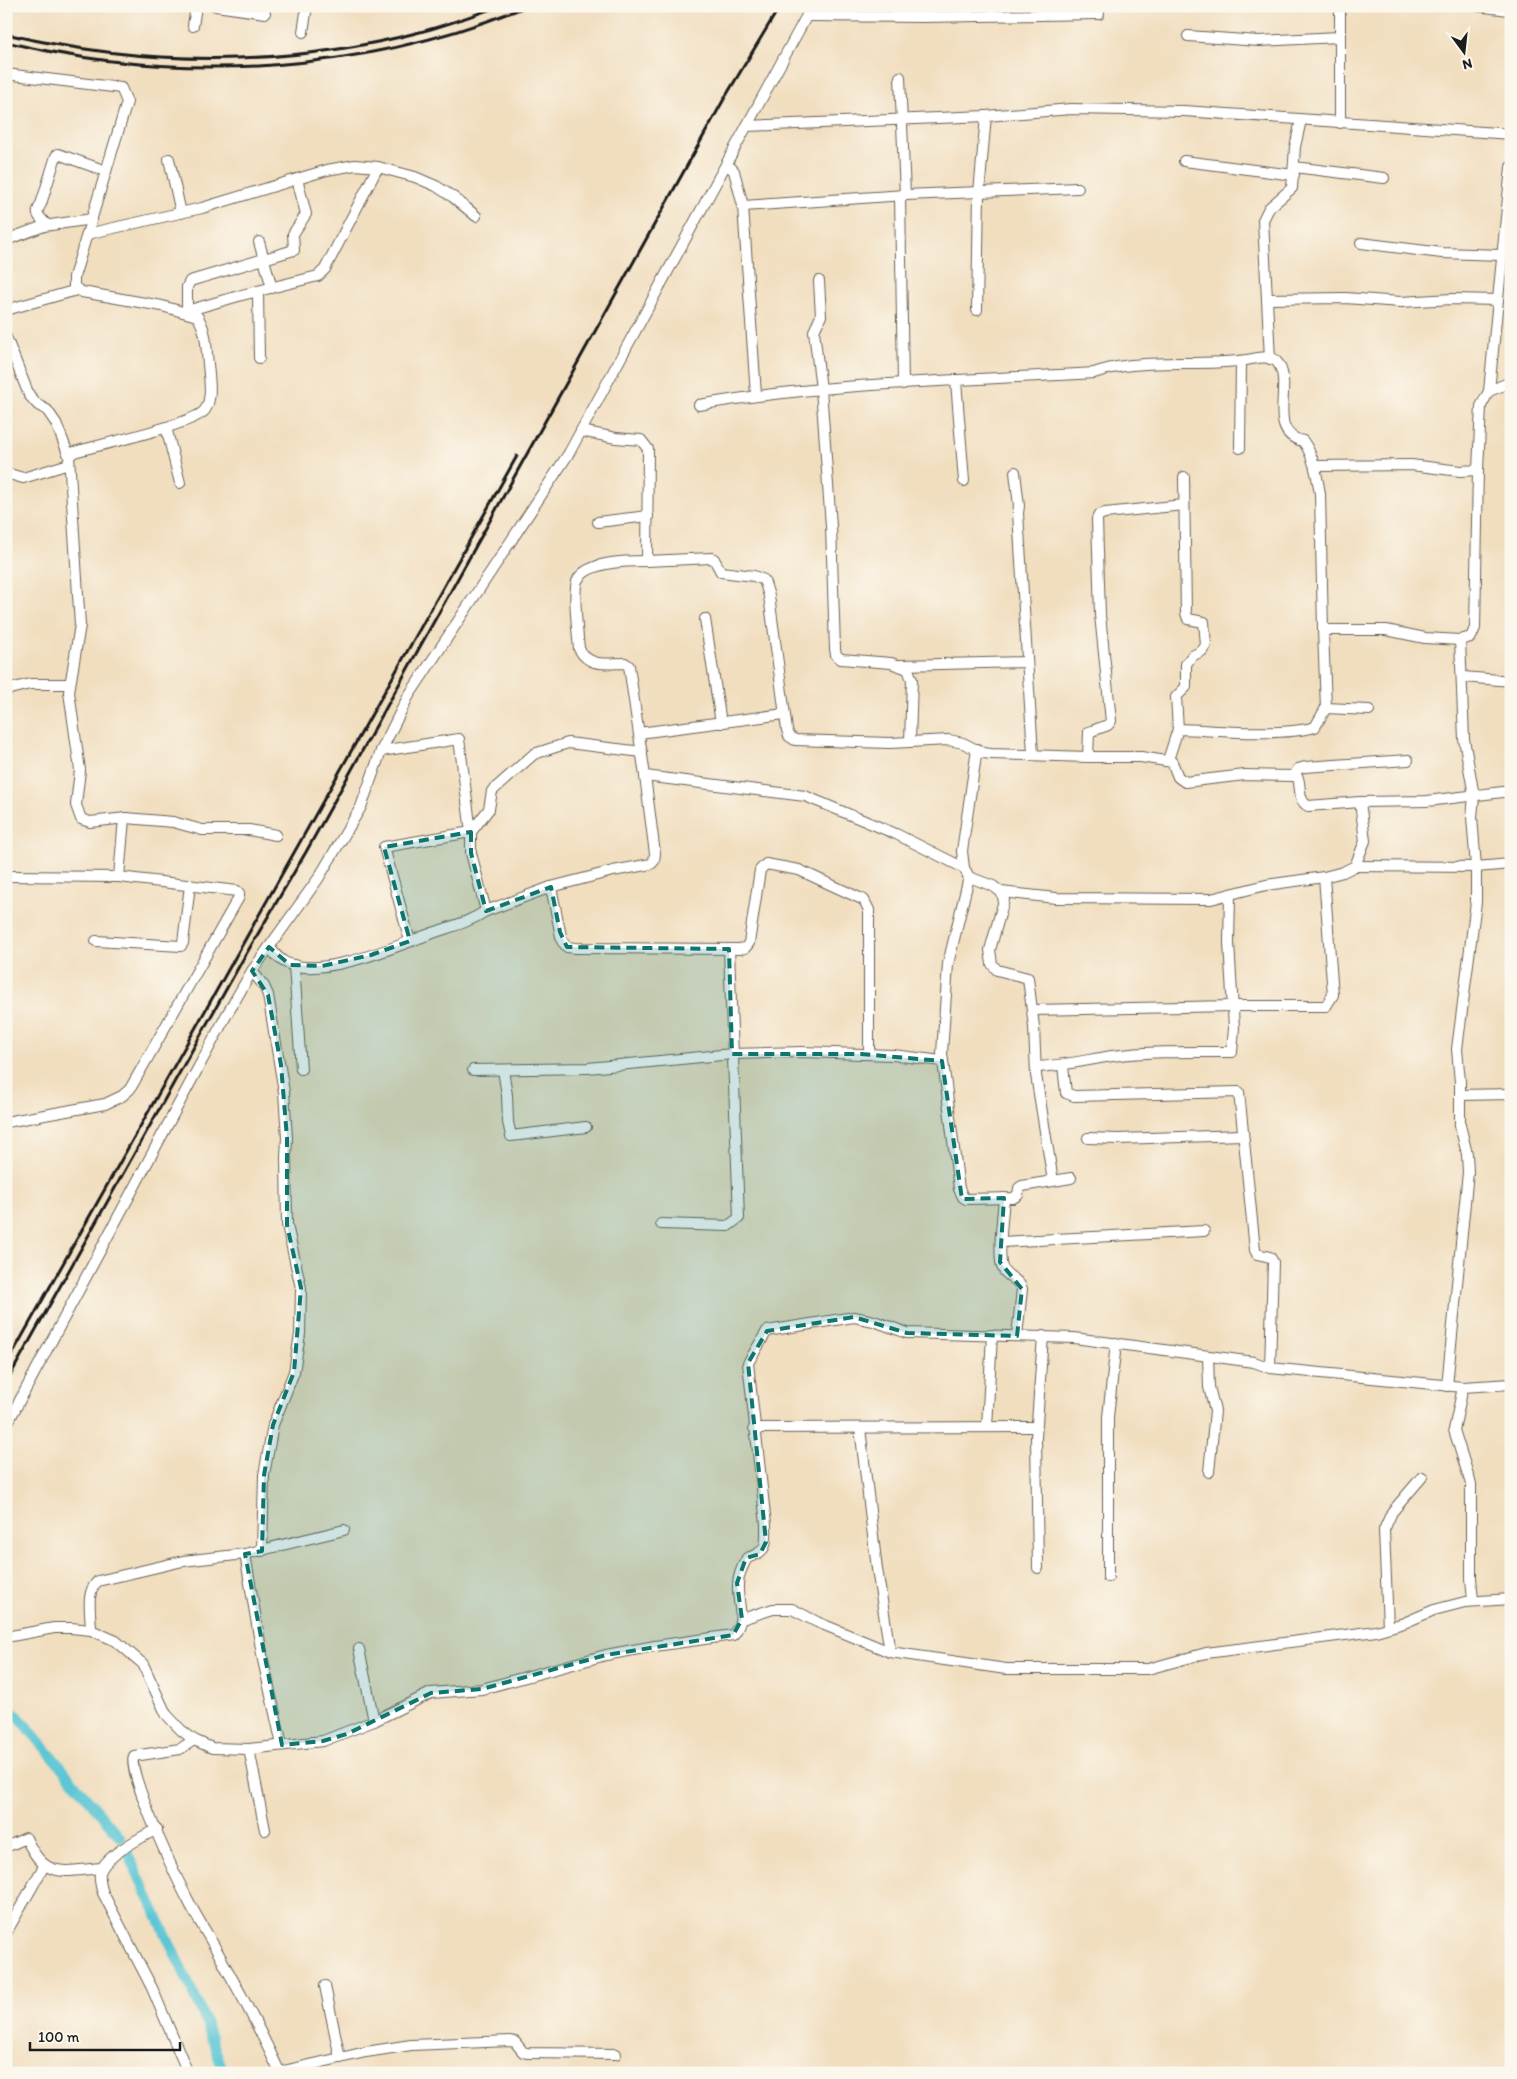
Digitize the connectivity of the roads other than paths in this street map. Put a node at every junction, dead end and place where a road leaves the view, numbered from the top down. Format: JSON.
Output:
{"nodes":[{"id":1,"x":196,"y":6,"type":"edge"},
{"id":2,"x":216,"y":6,"type":"edge"},
{"id":3,"x":307,"y":6,"type":"edge"},
{"id":4,"x":812,"y":6,"type":"edge"},
{"id":5,"x":1340,"y":6,"type":"edge"},
{"id":6,"x":1477,"y":6,"type":"edge"},
{"id":7,"x":1509,"y":10,"type":"dead end"},
{"id":8,"x":265,"y":13,"type":"dead end"},
{"id":9,"x":1099,"y":14,"type":"dead end"},
{"id":10,"x":807,"y":16,"type":"junction"},
{"id":11,"x":193,"y":26,"type":"dead end"},
{"id":12,"x":303,"y":32,"type":"dead end"},
{"id":13,"x":1188,"y":36,"type":"dead end"},
{"id":14,"x":1339,"y":37,"type":"junction"},
{"id":15,"x":6,"y":74,"type":"edge"},
{"id":16,"x":900,"y":77,"type":"dead end"},
{"id":17,"x":986,"y":116,"type":"junction"},
{"id":18,"x":901,"y":118,"type":"junction"},
{"id":19,"x":1301,"y":120,"type":"junction"},
{"id":20,"x":1340,"y":123,"type":"junction"},
{"id":21,"x":747,"y":126,"type":"junction"},
{"id":22,"x":1511,"y":134,"type":"edge"},
{"id":23,"x":168,"y":159,"type":"dead end"},
{"id":24,"x":1184,"y":161,"type":"dead end"},
{"id":25,"x":727,"y":164,"type":"junction"},
{"id":26,"x":378,"y":167,"type":"junction"},
{"id":27,"x":1511,"y":167,"type":"edge"},
{"id":28,"x":106,"y":171,"type":"junction"},
{"id":29,"x":1294,"y":171,"type":"junction"},
{"id":30,"x":1384,"y":178,"type":"dead end"},
{"id":31,"x":297,"y":179,"type":"junction"},
{"id":32,"x":1078,"y":188,"type":"dead end"},
{"id":33,"x":979,"y":193,"type":"junction"},
{"id":34,"x":902,"y":195,"type":"junction"},
{"id":35,"x":743,"y":206,"type":"junction"},
{"id":36,"x":181,"y":213,"type":"junction"},
{"id":37,"x":476,"y":216,"type":"dead end"},
{"id":38,"x":92,"y":219,"type":"junction"},
{"id":39,"x":47,"y":225,"type":"junction"},
{"id":40,"x":87,"y":234,"type":"junction"},
{"id":41,"x":6,"y":240,"type":"edge"},
{"id":42,"x":259,"y":242,"type":"dead end"},
{"id":43,"x":1361,"y":243,"type":"dead end"},
{"id":44,"x":1502,"y":256,"type":"junction"},
{"id":45,"x":263,"y":259,"type":"junction"},
{"id":46,"x":819,"y":281,"type":"dead end"},
{"id":47,"x":272,"y":288,"type":"junction"},
{"id":48,"x":76,"y":290,"type":"junction"},
{"id":49,"x":258,"y":292,"type":"junction"},
{"id":50,"x":1267,"y":299,"type":"junction"},
{"id":51,"x":1498,"y":300,"type":"junction"},
{"id":52,"x":6,"y":310,"type":"edge"},
{"id":53,"x":977,"y":310,"type":"dead end"},
{"id":54,"x":185,"y":311,"type":"junction"},
{"id":55,"x":6,"y":337,"type":"edge"},
{"id":56,"x":259,"y":358,"type":"dead end"},
{"id":57,"x":1270,"y":358,"type":"junction"},
{"id":58,"x":1241,"y":361,"type":"junction"},
{"id":59,"x":956,"y":381,"type":"junction"},
{"id":60,"x":1511,"y":382,"type":"edge"},
{"id":61,"x":903,"y":384,"type":"junction"},
{"id":62,"x":821,"y":389,"type":"junction"},
{"id":63,"x":1489,"y":390,"type":"junction"},
{"id":64,"x":756,"y":395,"type":"junction"},
{"id":65,"x":699,"y":405,"type":"dead end"},
{"id":66,"x":166,"y":427,"type":"junction"},
{"id":67,"x":580,"y":431,"type":"junction"},
{"id":68,"x":1240,"y":448,"type":"dead end"},
{"id":69,"x":69,"y":460,"type":"junction"},
{"id":70,"x":1315,"y":466,"type":"junction"},
{"id":71,"x":1478,"y":470,"type":"junction"},
{"id":72,"x":1015,"y":472,"type":"dead end"},
{"id":73,"x":6,"y":473,"type":"edge"},
{"id":74,"x":1184,"y":477,"type":"dead end"},
{"id":75,"x":964,"y":481,"type":"dead end"},
{"id":76,"x":180,"y":483,"type":"dead end"},
{"id":77,"x":1184,"y":504,"type":"junction"},
{"id":78,"x":648,"y":516,"type":"junction"},
{"id":79,"x":598,"y":522,"type":"dead end"},
{"id":80,"x":647,"y":561,"type":"junction"},
{"id":81,"x":705,"y":619,"type":"dead end"},
{"id":82,"x":1323,"y":630,"type":"junction"},
{"id":83,"x":1460,"y":640,"type":"junction"},
{"id":84,"x":1026,"y":662,"type":"junction"},
{"id":85,"x":900,"y":665,"type":"junction"},
{"id":86,"x":1462,"y":677,"type":"junction"},
{"id":87,"x":1511,"y":681,"type":"edge"},
{"id":88,"x":70,"y":684,"type":"junction"},
{"id":89,"x":6,"y":690,"type":"edge"},
{"id":90,"x":1326,"y":708,"type":"junction"},
{"id":91,"x":1369,"y":710,"type":"dead end"},
{"id":92,"x":784,"y":714,"type":"junction"},
{"id":93,"x":721,"y":723,"type":"junction"},
{"id":94,"x":1178,"y":729,"type":"junction"},
{"id":95,"x":640,"y":734,"type":"junction"},
{"id":96,"x":910,"y":742,"type":"junction"},
{"id":97,"x":977,"y":749,"type":"junction"},
{"id":98,"x":381,"y":751,"type":"junction"},
{"id":99,"x":642,"y":752,"type":"junction"},
{"id":100,"x":1033,"y":754,"type":"junction"},
{"id":101,"x":1088,"y":757,"type":"junction"},
{"id":102,"x":1168,"y":760,"type":"junction"},
{"id":103,"x":1408,"y":760,"type":"dead end"},
{"id":104,"x":645,"y":776,"type":"junction"},
{"id":105,"x":1294,"y":776,"type":"junction"},
{"id":106,"x":1511,"y":791,"type":"edge"},
{"id":107,"x":1474,"y":796,"type":"junction"},
{"id":108,"x":1360,"y":802,"type":"junction"},
{"id":109,"x":124,"y":818,"type":"junction"},
{"id":110,"x":471,"y":832,"type":"junction"},
{"id":111,"x":276,"y":835,"type":"dead end"},
{"id":112,"x":1511,"y":864,"type":"edge"},
{"id":113,"x":1355,"y":866,"type":"junction"},
{"id":114,"x":1476,"y":867,"type":"junction"},
{"id":115,"x":966,"y":872,"type":"junction"},
{"id":116,"x":6,"y":876,"type":"edge"},
{"id":117,"x":119,"y":877,"type":"junction"},
{"id":118,"x":1324,"y":877,"type":"junction"},
{"id":119,"x":190,"y":885,"type":"junction"},
{"id":120,"x":551,"y":887,"type":"junction"},
{"id":121,"x":1001,"y":892,"type":"junction"},
{"id":122,"x":1230,"y":894,"type":"junction"},
{"id":123,"x":486,"y":911,"type":"junction"},
{"id":124,"x":96,"y":941,"type":"dead end"},
{"id":125,"x":410,"y":941,"type":"junction"},
{"id":126,"x":269,"y":947,"type":"junction"},
{"id":127,"x":729,"y":949,"type":"junction"},
{"id":128,"x":294,"y":965,"type":"junction"},
{"id":129,"x":252,"y":970,"type":"junction"},
{"id":130,"x":1233,"y":1006,"type":"junction"},
{"id":131,"x":1032,"y":1010,"type":"junction"},
{"id":132,"x":732,"y":1054,"type":"junction"},
{"id":133,"x":869,"y":1054,"type":"junction"},
{"id":134,"x":942,"y":1061,"type":"junction"},
{"id":135,"x":1062,"y":1066,"type":"junction"},
{"id":136,"x":1036,"y":1067,"type":"junction"},
{"id":137,"x":301,"y":1068,"type":"dead end"},
{"id":138,"x":472,"y":1070,"type":"dead end"},
{"id":139,"x":503,"y":1070,"type":"junction"},
{"id":140,"x":1511,"y":1094,"type":"edge"},
{"id":141,"x":1460,"y":1095,"type":"junction"},
{"id":142,"x":6,"y":1122,"type":"edge"},
{"id":143,"x":586,"y":1127,"type":"dead end"},
{"id":144,"x":1243,"y":1135,"type":"junction"},
{"id":145,"x":1088,"y":1138,"type":"dead end"},
{"id":146,"x":1071,"y":1178,"type":"dead end"},
{"id":147,"x":1053,"y":1181,"type":"junction"},
{"id":148,"x":1004,"y":1198,"type":"junction"},
{"id":149,"x":661,"y":1224,"type":"dead end"},
{"id":150,"x":1204,"y":1232,"type":"dead end"},
{"id":151,"x":1001,"y":1242,"type":"junction"},
{"id":152,"x":992,"y":1335,"type":"junction"},
{"id":153,"x":1017,"y":1336,"type":"junction"},
{"id":154,"x":1043,"y":1336,"type":"junction"},
{"id":155,"x":1116,"y":1343,"type":"junction"},
{"id":156,"x":1208,"y":1356,"type":"junction"},
{"id":157,"x":1270,"y":1368,"type":"junction"},
{"id":158,"x":1511,"y":1384,"type":"edge"},
{"id":159,"x":1448,"y":1386,"type":"junction"},
{"id":160,"x":1464,"y":1387,"type":"junction"},
{"id":161,"x":6,"y":1426,"type":"edge"},
{"id":162,"x":987,"y":1427,"type":"junction"},
{"id":163,"x":1036,"y":1427,"type":"junction"},
{"id":164,"x":754,"y":1428,"type":"junction"},
{"id":165,"x":860,"y":1428,"type":"junction"},
{"id":166,"x":1209,"y":1472,"type":"dead end"},
{"id":167,"x":1422,"y":1477,"type":"dead end"},
{"id":168,"x":344,"y":1530,"type":"dead end"},
{"id":169,"x":262,"y":1551,"type":"junction"},
{"id":170,"x":245,"y":1554,"type":"junction"},
{"id":171,"x":1038,"y":1568,"type":"dead end"},
{"id":172,"x":1108,"y":1577,"type":"dead end"},
{"id":173,"x":1511,"y":1599,"type":"edge"},
{"id":174,"x":1474,"y":1600,"type":"junction"},
{"id":175,"x":742,"y":1619,"type":"junction"},
{"id":176,"x":1388,"y":1627,"type":"junction"},
{"id":177,"x":92,"y":1630,"type":"junction"},
{"id":178,"x":6,"y":1637,"type":"edge"},
{"id":179,"x":359,"y":1649,"type":"dead end"},
{"id":180,"x":890,"y":1652,"type":"junction"},
{"id":181,"x":374,"y":1721,"type":"junction"},
{"id":182,"x":194,"y":1740,"type":"junction"},
{"id":183,"x":282,"y":1746,"type":"junction"},
{"id":184,"x":249,"y":1749,"type":"junction"},
{"id":185,"x":157,"y":1829,"type":"junction"},
{"id":186,"x":265,"y":1830,"type":"dead end"},
{"id":187,"x":6,"y":1847,"type":"edge"},
{"id":188,"x":44,"y":1866,"type":"junction"},
{"id":189,"x":102,"y":1868,"type":"junction"},
{"id":190,"x":6,"y":1933,"type":"edge"},
{"id":191,"x":324,"y":1986,"type":"dead end"},
{"id":192,"x":616,"y":2054,"type":"dead end"},
{"id":193,"x":340,"y":2058,"type":"junction"},
{"id":194,"x":279,"y":2072,"type":"edge"},
{"id":195,"x":188,"y":2073,"type":"edge"}],
"edges":[{"from":1,"to":11,"type":"street"},
{"from":2,"to":8,"type":"street"},
{"from":3,"to":12,"type":"street"},
{"from":4,"to":10,"type":"street"},
{"from":5,"to":14,"type":"street"},
{"from":6,"to":7,"type":"street"},
{"from":9,"to":10,"type":"street"},
{"from":10,"to":21,"type":"street"},
{"from":13,"to":14,"type":"street"},
{"from":14,"to":20,"type":"street"},
{"from":15,"to":28,"type":"street"},
{"from":16,"to":18,"type":"street"},
{"from":17,"to":18,"type":"street"},
{"from":17,"to":19,"type":"street"},
{"from":17,"to":33,"type":"street"},
{"from":18,"to":21,"type":"street"},
{"from":18,"to":34,"type":"street"},
{"from":19,"to":20,"type":"street"},
{"from":19,"to":29,"type":"street"},
{"from":20,"to":22,"type":"street"},
{"from":21,"to":25,"type":"street"},
{"from":23,"to":36,"type":"street"},
{"from":24,"to":29,"type":"street"},
{"from":25,"to":35,"type":"street"},
{"from":25,"to":67,"type":"street"},
{"from":26,"to":31,"type":"street"},
{"from":26,"to":37,"type":"street"},
{"from":26,"to":47,"type":"street"},
{"from":27,"to":44,"type":"street"},
{"from":28,"to":38,"type":"street"},
{"from":28,"to":39,"type":"street"},
{"from":29,"to":30,"type":"street"},
{"from":29,"to":50,"type":"street"},
{"from":31,"to":36,"type":"street"},
{"from":31,"to":45,"type":"street"},
{"from":32,"to":33,"type":"street"},
{"from":33,"to":34,"type":"street"},
{"from":33,"to":53,"type":"street"},
{"from":34,"to":35,"type":"street"},
{"from":34,"to":61,"type":"street"},
{"from":35,"to":64,"type":"street"},
{"from":36,"to":40,"type":"street"},
{"from":38,"to":39,"type":"street"},
{"from":38,"to":40,"type":"street"},
{"from":39,"to":41,"type":"street"},
{"from":40,"to":48,"type":"street"},
{"from":42,"to":45,"type":"street"},
{"from":43,"to":44,"type":"street"},
{"from":44,"to":51,"type":"street"},
{"from":45,"to":47,"type":"street"},
{"from":45,"to":54,"type":"street"},
{"from":46,"to":62,"type":"street"},
{"from":47,"to":49,"type":"street"},
{"from":48,"to":52,"type":"street"},
{"from":48,"to":54,"type":"street"},
{"from":49,"to":54,"type":"street"},
{"from":49,"to":56,"type":"street"},
{"from":50,"to":51,"type":"street"},
{"from":50,"to":57,"type":"street"},
{"from":51,"to":63,"type":"street"},
{"from":54,"to":66,"type":"street"},
{"from":55,"to":69,"type":"street"},
{"from":57,"to":58,"type":"street"},
{"from":57,"to":70,"type":"street"},
{"from":58,"to":59,"type":"street"},
{"from":58,"to":68,"type":"street"},
{"from":59,"to":61,"type":"street"},
{"from":59,"to":75,"type":"street"},
{"from":60,"to":63,"type":"street"},
{"from":61,"to":62,"type":"street"},
{"from":62,"to":64,"type":"street"},
{"from":62,"to":85,"type":"street"},
{"from":63,"to":71,"type":"street"},
{"from":64,"to":65,"type":"street"},
{"from":66,"to":69,"type":"street"},
{"from":66,"to":76,"type":"street"},
{"from":67,"to":78,"type":"street"},
{"from":67,"to":98,"type":"street"},
{"from":69,"to":73,"type":"street"},
{"from":69,"to":88,"type":"street"},
{"from":70,"to":71,"type":"street"},
{"from":70,"to":82,"type":"street"},
{"from":71,"to":83,"type":"street"},
{"from":72,"to":84,"type":"street"},
{"from":74,"to":77,"type":"street"},
{"from":77,"to":94,"type":"street"},
{"from":77,"to":101,"type":"street"},
{"from":78,"to":79,"type":"street"},
{"from":78,"to":80,"type":"street"},
{"from":80,"to":92,"type":"street"},
{"from":80,"to":95,"type":"street"},
{"from":81,"to":93,"type":"street"},
{"from":82,"to":83,"type":"street"},
{"from":82,"to":90,"type":"street"},
{"from":83,"to":86,"type":"street"},
{"from":84,"to":85,"type":"street"},
{"from":84,"to":100,"type":"street"},
{"from":85,"to":96,"type":"street"},
{"from":86,"to":87,"type":"street"},
{"from":86,"to":107,"type":"street"},
{"from":88,"to":89,"type":"street"},
{"from":88,"to":109,"type":"street"},
{"from":90,"to":91,"type":"street"},
{"from":90,"to":94,"type":"street"},
{"from":92,"to":93,"type":"street"},
{"from":92,"to":96,"type":"street"},
{"from":93,"to":95,"type":"street"},
{"from":94,"to":102,"type":"street"},
{"from":95,"to":99,"type":"street"},
{"from":96,"to":97,"type":"street"},
{"from":97,"to":100,"type":"street"},
{"from":97,"to":115,"type":"street"},
{"from":98,"to":110,"type":"street"},
{"from":98,"to":126,"type":"street"},
{"from":99,"to":104,"type":"street"},
{"from":99,"to":110,"type":"street"},
{"from":100,"to":101,"type":"street"},
{"from":101,"to":102,"type":"street"},
{"from":102,"to":105,"type":"street"},
{"from":103,"to":105,"type":"street"},
{"from":104,"to":115,"type":"street"},
{"from":104,"to":120,"type":"street"},
{"from":105,"to":108,"type":"street"},
{"from":106,"to":107,"type":"street"},
{"from":107,"to":108,"type":"street"},
{"from":107,"to":114,"type":"street"},
{"from":108,"to":113,"type":"street"},
{"from":109,"to":111,"type":"street"},
{"from":109,"to":117,"type":"street"},
{"from":110,"to":123,"type":"street"},
{"from":110,"to":125,"type":"street"},
{"from":112,"to":114,"type":"street"},
{"from":113,"to":114,"type":"street"},
{"from":113,"to":118,"type":"street"},
{"from":114,"to":141,"type":"street"},
{"from":115,"to":121,"type":"street"},
{"from":115,"to":134,"type":"street"},
{"from":116,"to":117,"type":"street"},
{"from":117,"to":119,"type":"street"},
{"from":118,"to":122,"type":"street"},
{"from":118,"to":130,"type":"street"},
{"from":119,"to":124,"type":"street"},
{"from":119,"to":142,"type":"street"},
{"from":120,"to":123,"type":"street"},
{"from":120,"to":127,"type":"street"},
{"from":121,"to":122,"type":"street"},
{"from":121,"to":131,"type":"street"},
{"from":122,"to":130,"type":"street"},
{"from":123,"to":125,"type":"street"},
{"from":125,"to":128,"type":"street"},
{"from":126,"to":128,"type":"street"},
{"from":126,"to":129,"type":"street"},
{"from":127,"to":132,"type":"street"},
{"from":127,"to":133,"type":"street"},
{"from":128,"to":137,"type":"street"},
{"from":129,"to":161,"type":"street"},
{"from":129,"to":169,"type":"street"},
{"from":130,"to":131,"type":"street"},
{"from":130,"to":135,"type":"street"},
{"from":131,"to":136,"type":"street"},
{"from":132,"to":133,"type":"street"},
{"from":132,"to":139,"type":"street"},
{"from":132,"to":149,"type":"street"},
{"from":133,"to":134,"type":"street"},
{"from":134,"to":148,"type":"street"},
{"from":135,"to":136,"type":"street"},
{"from":135,"to":144,"type":"street"},
{"from":136,"to":147,"type":"street"},
{"from":138,"to":139,"type":"street"},
{"from":139,"to":143,"type":"street"},
{"from":140,"to":141,"type":"street"},
{"from":141,"to":159,"type":"street"},
{"from":144,"to":145,"type":"street"},
{"from":144,"to":157,"type":"street"},
{"from":146,"to":147,"type":"street"},
{"from":147,"to":148,"type":"street"},
{"from":148,"to":151,"type":"street"},
{"from":150,"to":151,"type":"street"},
{"from":151,"to":153,"type":"street"},
{"from":152,"to":153,"type":"street"},
{"from":152,"to":162,"type":"street"},
{"from":152,"to":164,"type":"street"},
{"from":153,"to":154,"type":"street"},
{"from":154,"to":155,"type":"street"},
{"from":154,"to":163,"type":"street"},
{"from":155,"to":156,"type":"street"},
{"from":155,"to":172,"type":"street"},
{"from":156,"to":157,"type":"street"},
{"from":156,"to":166,"type":"street"},
{"from":157,"to":159,"type":"street"},
{"from":158,"to":160,"type":"street"},
{"from":159,"to":160,"type":"street"},
{"from":160,"to":174,"type":"street"},
{"from":162,"to":163,"type":"street"},
{"from":162,"to":165,"type":"street"},
{"from":163,"to":171,"type":"street"},
{"from":164,"to":165,"type":"street"},
{"from":164,"to":175,"type":"street"},
{"from":165,"to":180,"type":"street"},
{"from":167,"to":176,"type":"street"},
{"from":168,"to":169,"type":"street"},
{"from":169,"to":170,"type":"street"},
{"from":170,"to":177,"type":"street"},
{"from":170,"to":183,"type":"street"},
{"from":173,"to":174,"type":"street"},
{"from":174,"to":176,"type":"street"},
{"from":175,"to":180,"type":"street"},
{"from":175,"to":181,"type":"street"},
{"from":176,"to":180,"type":"street"},
{"from":177,"to":178,"type":"street"},
{"from":177,"to":182,"type":"street"},
{"from":179,"to":181,"type":"street"},
{"from":181,"to":183,"type":"street"},
{"from":182,"to":184,"type":"street"},
{"from":182,"to":185,"type":"street"},
{"from":183,"to":184,"type":"street"},
{"from":184,"to":186,"type":"street"},
{"from":185,"to":189,"type":"street"},
{"from":185,"to":194,"type":"street"},
{"from":187,"to":188,"type":"street"},
{"from":188,"to":189,"type":"street"},
{"from":188,"to":190,"type":"street"},
{"from":189,"to":195,"type":"street"},
{"from":191,"to":193,"type":"street"},
{"from":192,"to":193,"type":"street"},
{"from":193,"to":194,"type":"street"}]}
